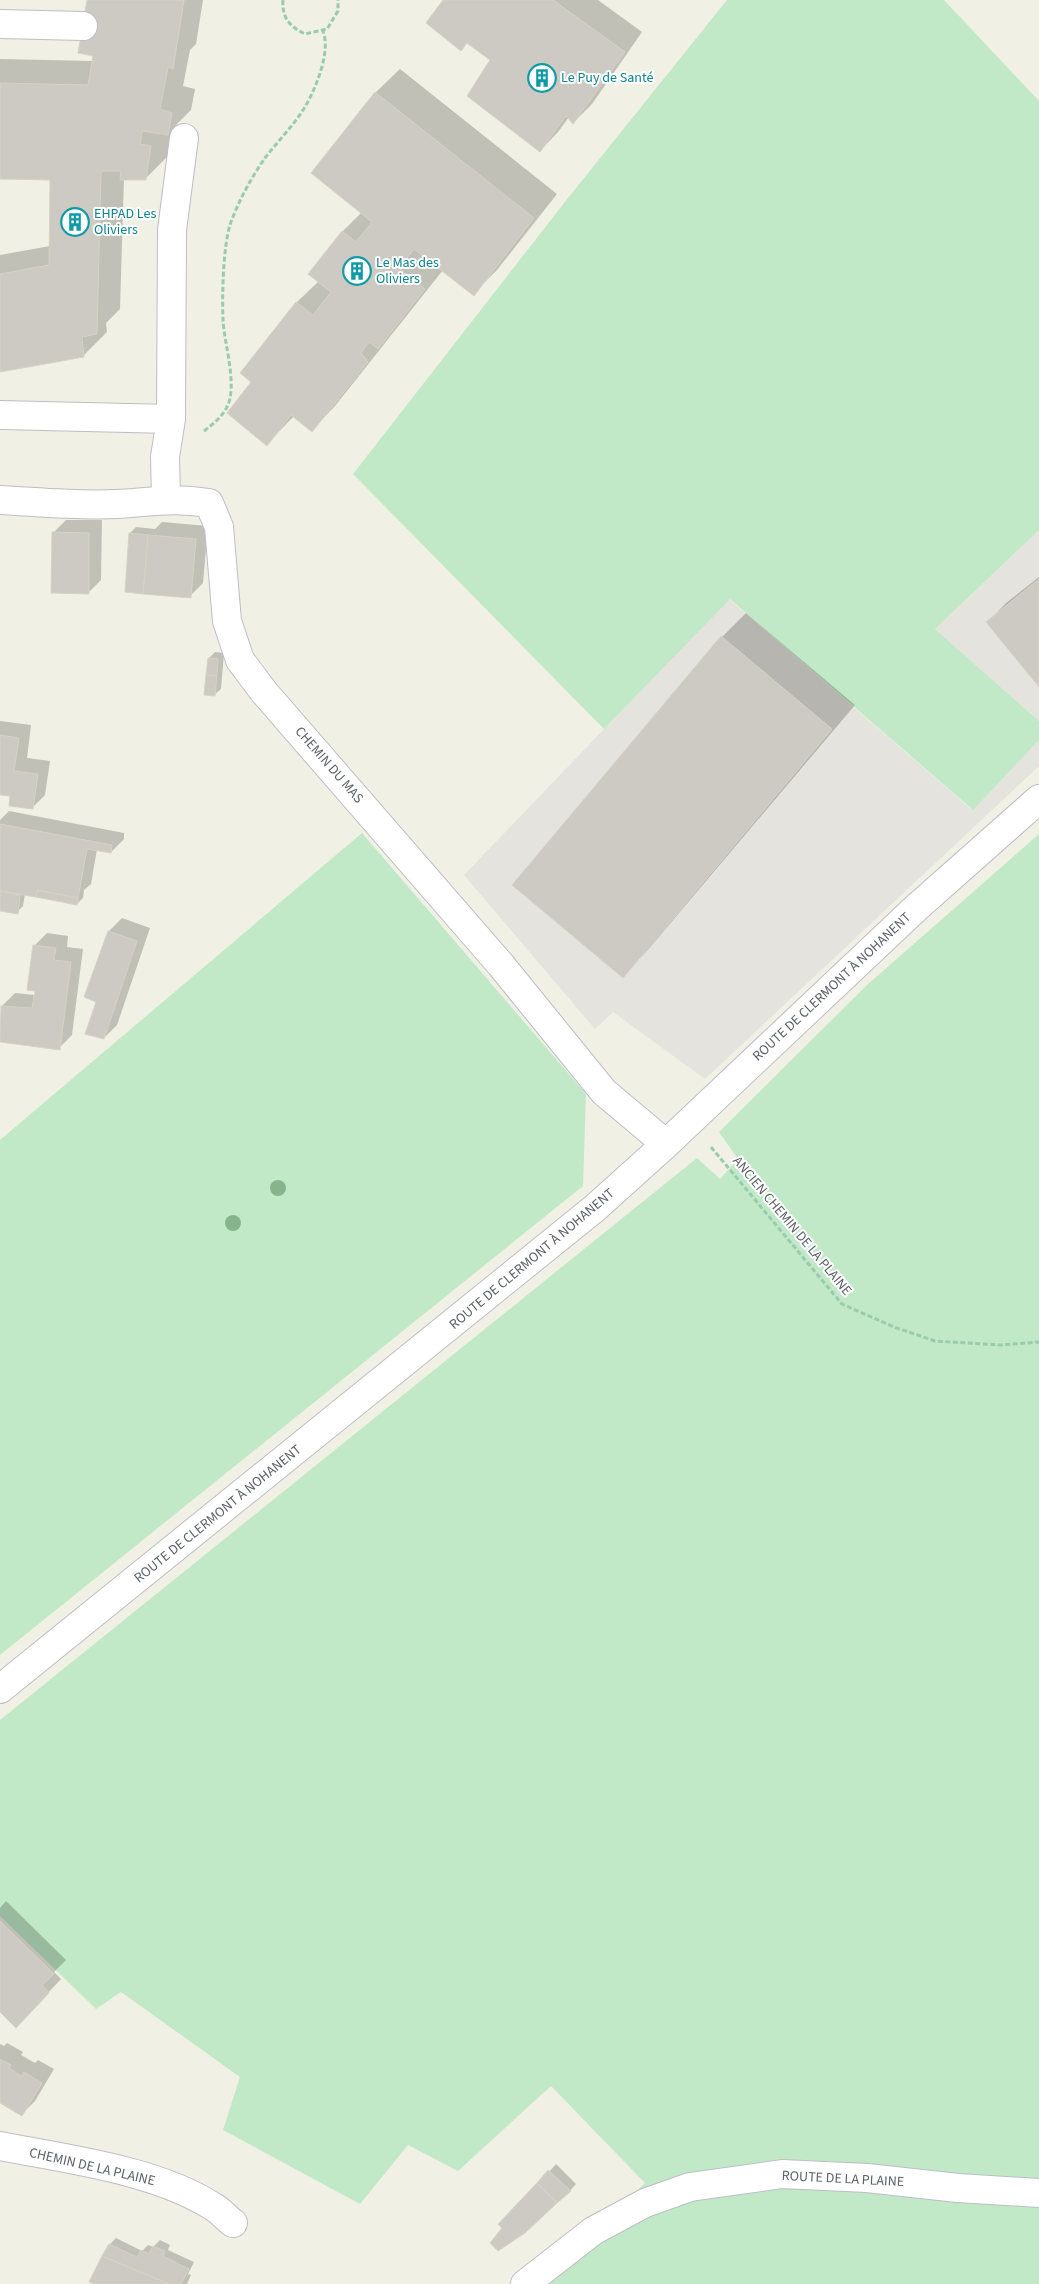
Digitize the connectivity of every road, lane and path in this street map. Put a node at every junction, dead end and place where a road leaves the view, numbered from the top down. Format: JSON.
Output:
{"nodes":[{"id":1,"x":283,"y":0,"type":"edge"},
{"id":2,"x":338,"y":0,"type":"edge"},
{"id":3,"x":0,"y":24,"type":"edge"},
{"id":4,"x":83,"y":26,"type":"dead end"},
{"id":5,"x":323,"y":31,"type":"junction"},
{"id":6,"x":184,"y":138,"type":"dead end"},
{"id":7,"x":0,"y":415,"type":"edge"},
{"id":8,"x":170,"y":426,"type":"junction"},
{"id":9,"x":166,"y":498,"type":"junction"},
{"id":10,"x":0,"y":500,"type":"edge"},
{"id":11,"x":1039,"y":799,"type":"edge"},
{"id":12,"x":690,"y":1121,"type":"junction"},
{"id":13,"x":666,"y":1144,"type":"junction"},
{"id":14,"x":1039,"y":1342,"type":"edge"},
{"id":15,"x":0,"y":1689,"type":"edge"},
{"id":16,"x":0,"y":2146,"type":"edge"},
{"id":17,"x":1039,"y":2192,"type":"edge"},
{"id":18,"x":232,"y":2223,"type":"dead end"},
{"id":19,"x":525,"y":2284,"type":"edge"}],
"edges":[{"from":1,"to":5,"type":"path"},
{"from":2,"to":5,"type":"path"},
{"from":3,"to":4,"type":"street"},
{"from":5,"to":8,"type":"path"},
{"from":6,"to":8,"type":"street"},
{"from":7,"to":8,"type":"street"},
{"from":8,"to":9,"type":"street"},
{"from":9,"to":10,"type":"street","name":"CHEMIN DU MAS"},
{"from":9,"to":13,"type":"street","name":"CHEMIN DU MAS"},
{"from":11,"to":12,"type":"street","name":"ROUTE DE CLERMONT À NOHANENT"},
{"from":12,"to":13,"type":"street","name":"ROUTE DE CLERMONT À NOHANENT"},
{"from":12,"to":14,"type":"path","name":"ANCIEN CHEMIN DE LA PLAINE"},
{"from":13,"to":15,"type":"street","name":"ROUTE DE CLERMONT À NOHANENT"},
{"from":16,"to":18,"type":"street","name":"CHEMIN DE LA PLAINE"},
{"from":17,"to":19,"type":"street","name":"ROUTE DE LA PLAINE"}]}
